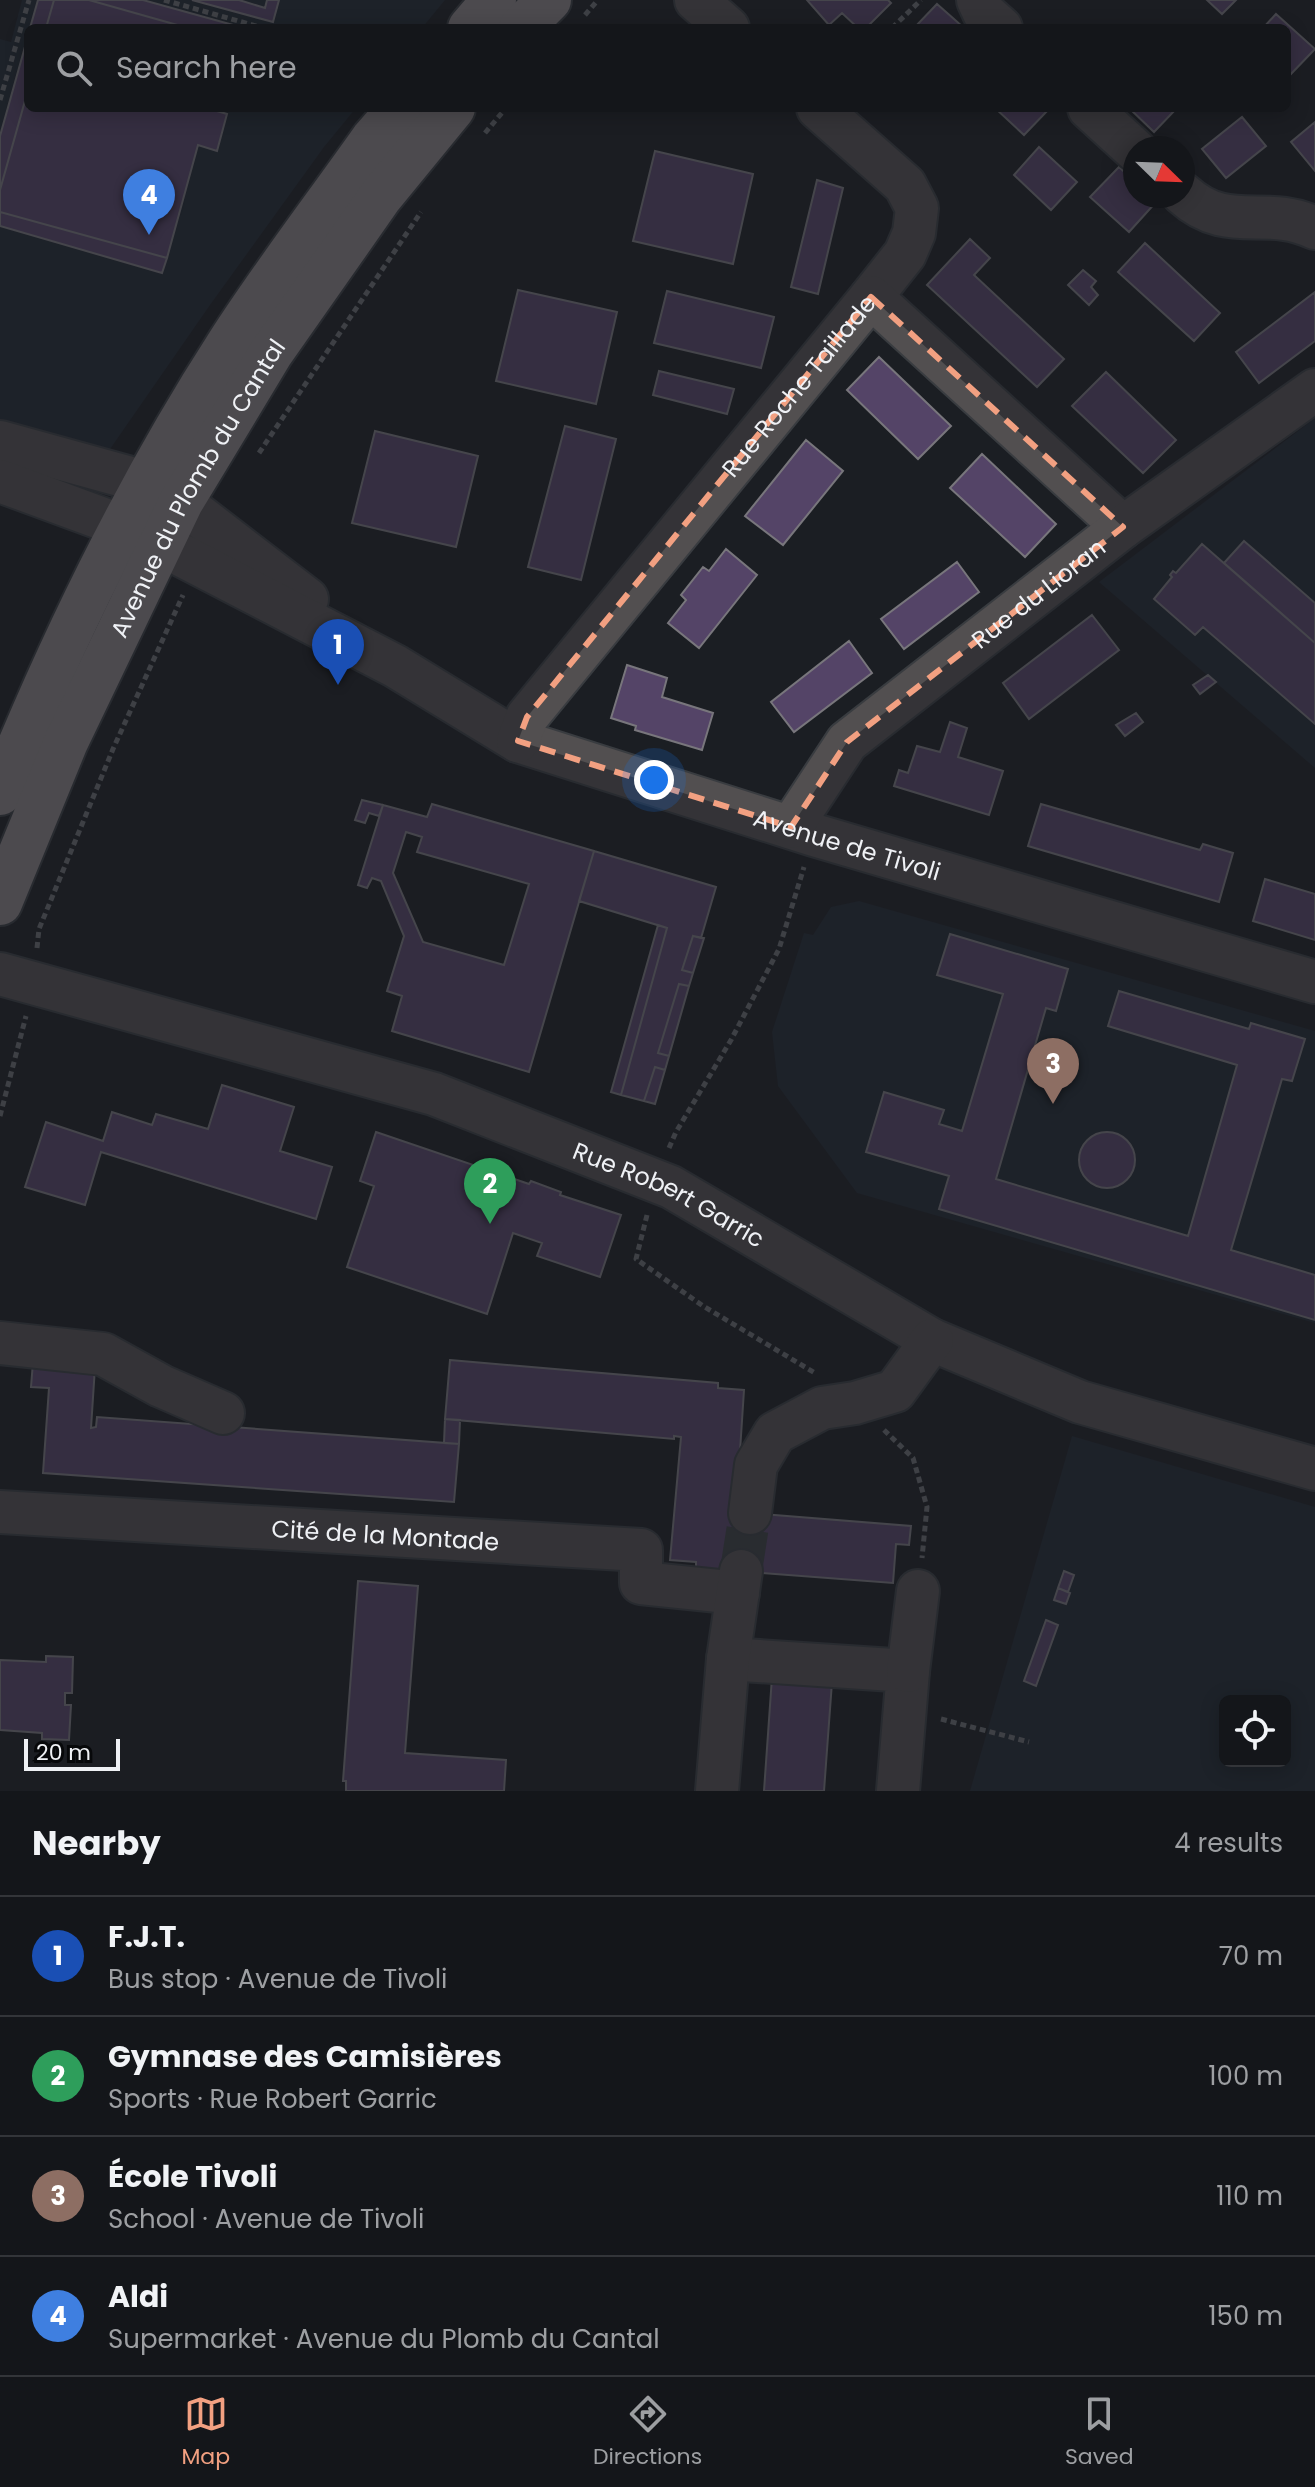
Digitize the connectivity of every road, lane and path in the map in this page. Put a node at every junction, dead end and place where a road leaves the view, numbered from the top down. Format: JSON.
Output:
{"nodes":[{"id":1,"x":29,"y":0,"type":"edge"},
{"id":2,"x":164,"y":0,"type":"edge"},
{"id":3,"x":494,"y":0,"type":"edge"},
{"id":4,"x":549,"y":0,"type":"edge"},
{"id":5,"x":696,"y":0,"type":"edge"},
{"id":6,"x":921,"y":0,"type":"edge"},
{"id":7,"x":978,"y":0,"type":"edge"},
{"id":8,"x":249,"y":24,"type":"edge"},
{"id":9,"x":473,"y":24,"type":"edge"},
{"id":10,"x":525,"y":24,"type":"edge"},
{"id":11,"x":723,"y":24,"type":"edge"},
{"id":12,"x":896,"y":24,"type":"edge"},
{"id":13,"x":996,"y":24,"type":"edge"},
{"id":14,"x":0,"y":100,"type":"edge"},
{"id":15,"x":397,"y":112,"type":"edge"},
{"id":16,"x":450,"y":112,"type":"edge"},
{"id":17,"x":823,"y":112,"type":"edge"},
{"id":18,"x":1093,"y":112,"type":"edge"},
{"id":19,"x":1123,"y":139,"type":"edge"},
{"id":20,"x":1195,"y":203,"type":"edge"},
{"id":21,"x":1315,"y":228,"type":"edge"},
{"id":22,"x":871,"y":297,"type":"junction"},
{"id":23,"x":1315,"y":390,"type":"edge"},
{"id":24,"x":0,"y":442,"type":"edge"},
{"id":25,"x":0,"y":481,"type":"edge"},
{"id":26,"x":163,"y":492,"type":"junction"},
{"id":27,"x":1123,"y":527,"type":"junction"},
{"id":28,"x":141,"y":535,"type":"junction"},
{"id":29,"x":395,"y":666,"type":"junction"},
{"id":30,"x":518,"y":741,"type":"junction"},
{"id":31,"x":0,"y":793,"type":"edge"},
{"id":32,"x":791,"y":827,"type":"junction"},
{"id":33,"x":0,"y":903,"type":"edge"},
{"id":34,"x":0,"y":974,"type":"edge"},
{"id":35,"x":1315,"y":982,"type":"edge"},
{"id":36,"x":932,"y":1340,"type":"junction"},
{"id":37,"x":0,"y":1343,"type":"edge"},
{"id":38,"x":223,"y":1413,"type":"dead end"},
{"id":39,"x":1315,"y":1469,"type":"edge"},
{"id":40,"x":0,"y":1512,"type":"edge"},
{"id":41,"x":750,"y":1513,"type":"tunnel mouth"},
{"id":42,"x":918,"y":1591,"type":"dead end"},
{"id":43,"x":728,"y":1659,"type":"junction"},
{"id":44,"x":907,"y":1690,"type":"junction"},
{"id":45,"x":1029,"y":1742,"type":"dead end"},
{"id":46,"x":717,"y":1791,"type":"edge"},
{"id":47,"x":898,"y":1791,"type":"edge"}],
"edges":[{"from":1,"to":14,"type":"path"},
{"from":2,"to":8,"type":"path"},
{"from":3,"to":9,"type":"main road"},
{"from":4,"to":10,"type":"main road"},
{"from":5,"to":11,"type":"street"},
{"from":6,"to":12,"type":"path"},
{"from":7,"to":13,"type":"street"},
{"from":15,"to":26,"type":"main road","name":"Avenue du Plomb du Cantal"},
{"from":16,"to":26,"type":"main road","name":"Avenue du Plomb du Cantal"},
{"from":17,"to":22,"type":"street"},
{"from":18,"to":19,"type":"street"},
{"from":20,"to":21,"type":"street"},
{"from":22,"to":27,"type":"street","name":"Rue Roche Taillade"},
{"from":22,"to":30,"type":"street","name":"Rue Roche Taillade"},
{"from":23,"to":27,"type":"street","name":"Rue du Lioran"},
{"from":24,"to":26,"type":"street"},
{"from":25,"to":28,"type":"street","name":"Avenue de Tivoli"},
{"from":26,"to":28,"type":"main road","name":"Avenue du Plomb du Cantal"},
{"from":26,"to":29,"type":"street","name":"Avenue de Tivoli"},
{"from":27,"to":32,"type":"street","name":"Rue du Lioran"},
{"from":28,"to":29,"type":"street","name":"Avenue de Tivoli"},
{"from":28,"to":31,"type":"main road","name":"Avenue du Plomb du Cantal"},
{"from":28,"to":33,"type":"main road","name":"Avenue du Plomb du Cantal"},
{"from":29,"to":30,"type":"street","name":"Avenue de Tivoli"},
{"from":30,"to":32,"type":"street","name":"Avenue de Tivoli"},
{"from":32,"to":35,"type":"street","name":"Avenue de Tivoli"},
{"from":34,"to":36,"type":"street","name":"Rue Robert Garric"},
{"from":36,"to":39,"type":"street","name":"Rue Robert Garric"},
{"from":36,"to":41,"type":"street"},
{"from":37,"to":38,"type":"street"},
{"from":40,"to":43,"type":"street","name":"Cité de la Montade"},
{"from":42,"to":44,"type":"street"},
{"from":43,"to":44,"type":"street"},
{"from":43,"to":46,"type":"street","name":"Cité de la Montade"},
{"from":44,"to":45,"type":"path"},
{"from":44,"to":47,"type":"street"}]}
